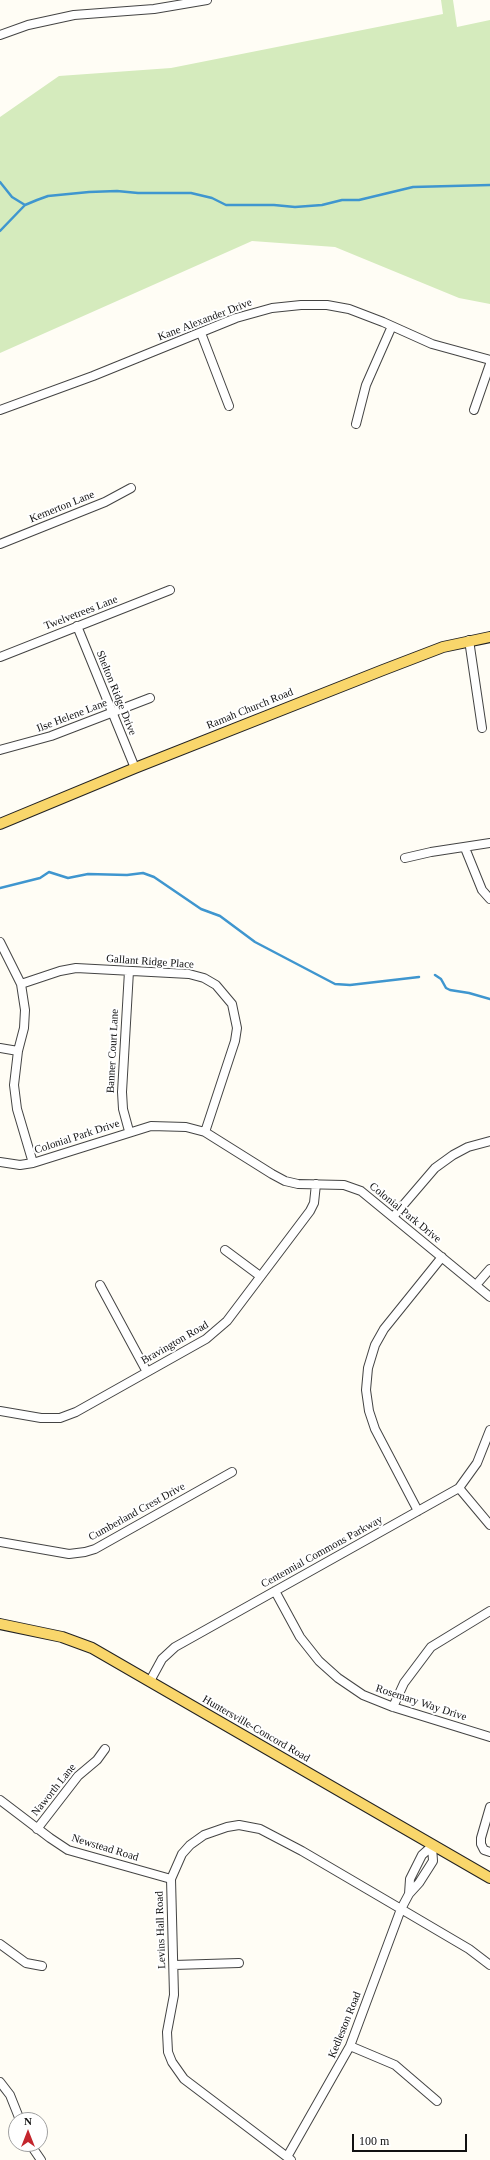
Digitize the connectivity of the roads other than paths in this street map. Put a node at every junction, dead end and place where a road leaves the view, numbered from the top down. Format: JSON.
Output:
{"nodes":[{"id":1,"x":207,"y":0,"type":"edge"},
{"id":2,"x":0,"y":35,"type":"edge"},
{"id":3,"x":392,"y":326,"type":"junction"},
{"id":4,"x":201,"y":333,"type":"junction"},
{"id":5,"x":490,"y":360,"type":"edge"},
{"id":6,"x":490,"y":364,"type":"edge"},
{"id":7,"x":228,"y":406,"type":"dead end"},
{"id":8,"x":0,"y":410,"type":"edge"},
{"id":9,"x":474,"y":410,"type":"dead end"},
{"id":10,"x":356,"y":424,"type":"dead end"},
{"id":11,"x":132,"y":488,"type":"dead end"},
{"id":12,"x":0,"y":544,"type":"edge"},
{"id":13,"x":170,"y":590,"type":"dead end"},
{"id":14,"x":78,"y":626,"type":"junction"},
{"id":15,"x":490,"y":637,"type":"edge"},
{"id":16,"x":469,"y":640,"type":"junction"},
{"id":17,"x":0,"y":657,"type":"edge"},
{"id":18,"x":150,"y":698,"type":"dead end"},
{"id":19,"x":112,"y":712,"type":"junction"},
{"id":20,"x":482,"y":728,"type":"dead end"},
{"id":21,"x":0,"y":750,"type":"edge"},
{"id":22,"x":135,"y":768,"type":"junction"},
{"id":23,"x":22,"y":814,"type":"junction"},
{"id":24,"x":0,"y":820,"type":"edge"},
{"id":25,"x":0,"y":824,"type":"edge"},
{"id":26,"x":490,"y":844,"type":"edge"},
{"id":27,"x":465,"y":848,"type":"junction"},
{"id":28,"x":405,"y":858,"type":"dead end"},
{"id":29,"x":490,"y":899,"type":"edge"},
{"id":30,"x":0,"y":942,"type":"edge"},
{"id":31,"x":129,"y":971,"type":"junction"},
{"id":32,"x":21,"y":984,"type":"junction"},
{"id":33,"x":0,"y":1048,"type":"edge"},
{"id":34,"x":18,"y":1051,"type":"junction"},
{"id":35,"x":130,"y":1131,"type":"junction"},
{"id":36,"x":205,"y":1132,"type":"junction"},
{"id":37,"x":490,"y":1141,"type":"edge"},
{"id":38,"x":0,"y":1162,"type":"edge"},
{"id":39,"x":33,"y":1163,"type":"junction"},
{"id":40,"x":316,"y":1184,"type":"junction"},
{"id":41,"x":393,"y":1217,"type":"junction"},
{"id":42,"x":225,"y":1250,"type":"dead end"},
{"id":43,"x":442,"y":1257,"type":"junction"},
{"id":44,"x":490,"y":1269,"type":"edge"},
{"id":45,"x":260,"y":1276,"type":"junction"},
{"id":46,"x":100,"y":1285,"type":"dead end"},
{"id":47,"x":476,"y":1285,"type":"junction"},
{"id":48,"x":490,"y":1297,"type":"edge"},
{"id":49,"x":147,"y":1372,"type":"junction"},
{"id":50,"x":0,"y":1411,"type":"edge"},
{"id":51,"x":490,"y":1430,"type":"edge"},
{"id":52,"x":232,"y":1472,"type":"dead end"},
{"id":53,"x":460,"y":1488,"type":"junction"},
{"id":54,"x":418,"y":1511,"type":"junction"},
{"id":55,"x":490,"y":1525,"type":"edge"},
{"id":56,"x":0,"y":1542,"type":"edge"},
{"id":57,"x":275,"y":1591,"type":"junction"},
{"id":58,"x":490,"y":1611,"type":"edge"},
{"id":59,"x":0,"y":1624,"type":"edge"},
{"id":60,"x":150,"y":1681,"type":"junction"},
{"id":61,"x":393,"y":1707,"type":"junction"},
{"id":62,"x":490,"y":1736,"type":"edge"},
{"id":63,"x":105,"y":1749,"type":"dead end"},
{"id":64,"x":0,"y":1800,"type":"edge"},
{"id":65,"x":490,"y":1807,"type":"edge"},
{"id":66,"x":37,"y":1829,"type":"junction"},
{"id":67,"x":432,"y":1846,"type":"junction"},
{"id":68,"x":490,"y":1852,"type":"edge"},
{"id":69,"x":490,"y":1878,"type":"edge"},
{"id":70,"x":171,"y":1879,"type":"junction"},
{"id":71,"x":409,"y":1894,"type":"junction"},
{"id":72,"x":401,"y":1909,"type":"junction"},
{"id":73,"x":0,"y":1944,"type":"edge"},
{"id":74,"x":239,"y":1962,"type":"dead end"},
{"id":75,"x":174,"y":1965,"type":"junction"},
{"id":76,"x":490,"y":1965,"type":"edge"},
{"id":77,"x":42,"y":1966,"type":"dead end"},
{"id":78,"x":350,"y":2046,"type":"junction"},
{"id":79,"x":0,"y":2082,"type":"edge"},
{"id":80,"x":437,"y":2101,"type":"dead end"},
{"id":81,"x":17,"y":2112,"type":"edge"},
{"id":82,"x":289,"y":2158,"type":"edge"}],
"edges":[{"from":1,"to":2,"type":"street"},
{"from":3,"to":4,"type":"street","name":"Kane Alexander Drive"},
{"from":3,"to":5,"type":"street","name":"Kane Alexander Drive"},
{"from":3,"to":10,"type":"street"},
{"from":4,"to":7,"type":"street"},
{"from":4,"to":8,"type":"street","name":"Kane Alexander Drive"},
{"from":6,"to":9,"type":"street"},
{"from":11,"to":12,"type":"street","name":"Kemerton Lane"},
{"from":13,"to":14,"type":"street","name":"Twelvetrees Lane"},
{"from":14,"to":17,"type":"street","name":"Twelvetrees Lane"},
{"from":14,"to":19,"type":"street","name":"Shelton Ridge Drive"},
{"from":15,"to":16,"type":"main road","name":"Ramah Church Road"},
{"from":16,"to":20,"type":"street"},
{"from":16,"to":22,"type":"main road","name":"Ramah Church Road"},
{"from":18,"to":19,"type":"street","name":"Ilse Helene Lane"},
{"from":19,"to":21,"type":"street","name":"Ilse Helene Lane"},
{"from":19,"to":22,"type":"street","name":"Shelton Ridge Drive"},
{"from":22,"to":23,"type":"main road","name":"Ramah Church Road"},
{"from":23,"to":24,"type":"main road","name":"Ramah Church Road"},
{"from":23,"to":25,"type":"main road","name":"Ramah Church Road"},
{"from":26,"to":27,"type":"street"},
{"from":27,"to":28,"type":"street"},
{"from":27,"to":29,"type":"street"},
{"from":30,"to":32,"type":"street"},
{"from":31,"to":32,"type":"street","name":"Gallant Ridge Place"},
{"from":31,"to":35,"type":"street","name":"Banner Court Lane"},
{"from":31,"to":36,"type":"street","name":"Gallant Ridge Place"},
{"from":32,"to":34,"type":"street"},
{"from":33,"to":34,"type":"street"},
{"from":34,"to":39,"type":"street"},
{"from":35,"to":36,"type":"street","name":"Colonial Park Drive"},
{"from":35,"to":39,"type":"street","name":"Colonial Park Drive"},
{"from":36,"to":40,"type":"street","name":"Colonial Park Drive"},
{"from":37,"to":41,"type":"street"},
{"from":38,"to":39,"type":"street","name":"Colonial Park Drive"},
{"from":40,"to":41,"type":"street","name":"Colonial Park Drive"},
{"from":40,"to":45,"type":"street","name":"Bravington Road"},
{"from":41,"to":43,"type":"street","name":"Colonial Park Drive"},
{"from":42,"to":45,"type":"street"},
{"from":43,"to":47,"type":"street","name":"Colonial Park Drive"},
{"from":43,"to":54,"type":"street"},
{"from":44,"to":47,"type":"street"},
{"from":45,"to":49,"type":"street","name":"Bravington Road"},
{"from":46,"to":49,"type":"street"},
{"from":47,"to":48,"type":"street","name":"Colonial Park Drive"},
{"from":49,"to":50,"type":"street","name":"Bravington Road"},
{"from":51,"to":53,"type":"street","name":"Centennial Commons Parkway"},
{"from":52,"to":56,"type":"street","name":"Cumberland Crest Drive"},
{"from":53,"to":54,"type":"street","name":"Centennial Commons Parkway"},
{"from":53,"to":55,"type":"street"},
{"from":54,"to":57,"type":"street","name":"Centennial Commons Parkway"},
{"from":57,"to":60,"type":"street","name":"Centennial Commons Parkway"},
{"from":57,"to":61,"type":"street","name":"Rosemary Way Drive"},
{"from":58,"to":61,"type":"street"},
{"from":59,"to":60,"type":"main road","name":"Huntersville-Concord Road"},
{"from":60,"to":67,"type":"main road","name":"Huntersville-Concord Road"},
{"from":61,"to":62,"type":"street","name":"Rosemary Way Drive"},
{"from":63,"to":66,"type":"street","name":"Naworth Lane"},
{"from":64,"to":66,"type":"street","name":"Newstead Road"},
{"from":65,"to":68,"type":"street"},
{"from":66,"to":70,"type":"street","name":"Newstead Road"},
{"from":67,"to":69,"type":"main road","name":"Huntersville-Concord Road"},
{"from":67,"to":71,"type":"street","name":"Kedleston Road"},
{"from":67,"to":71,"type":"street","name":"Kedleston Road"},
{"from":70,"to":72,"type":"street","name":"Levins Hall Road"},
{"from":70,"to":75,"type":"street","name":"Levins Hall Road"},
{"from":71,"to":72,"type":"street","name":"Kedleston Road"},
{"from":72,"to":76,"type":"street","name":"Levins Hall Road"},
{"from":72,"to":78,"type":"street","name":"Kedleston Road"},
{"from":73,"to":77,"type":"street"},
{"from":74,"to":75,"type":"street"},
{"from":75,"to":82,"type":"street","name":"Levins Hall Road"},
{"from":78,"to":80,"type":"street"},
{"from":78,"to":82,"type":"street","name":"Kedleston Road"},
{"from":79,"to":81,"type":"street"}]}
